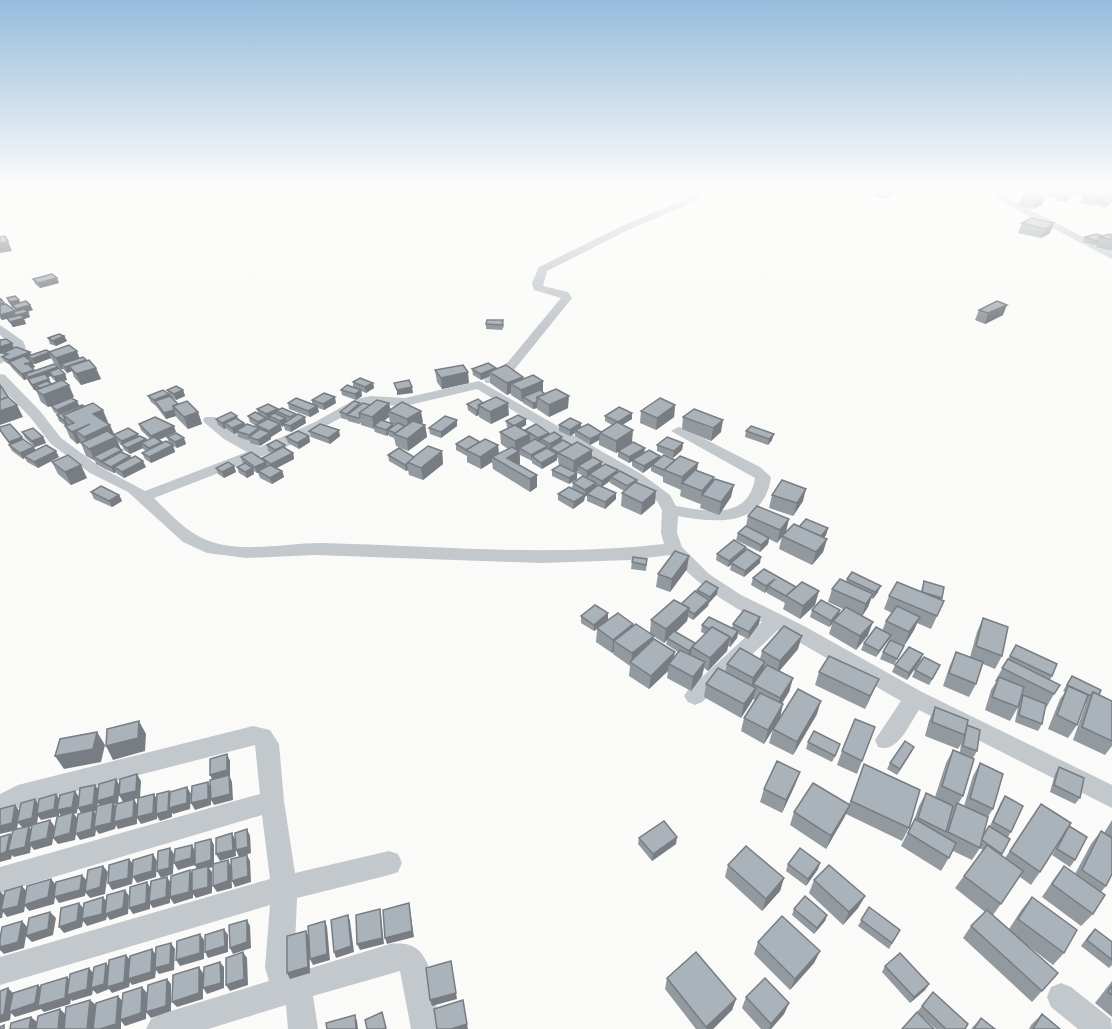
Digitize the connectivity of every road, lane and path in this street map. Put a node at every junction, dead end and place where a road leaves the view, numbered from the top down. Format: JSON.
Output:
{"nodes":[{"id":1,"x":609,"y":236,"type":"edge"},
{"id":2,"x":1074,"y":236,"type":"edge"},
{"id":3,"x":1112,"y":256,"type":"edge"},
{"id":4,"x":0,"y":329,"type":"edge"},
{"id":5,"x":0,"y":360,"type":"edge"},
{"id":6,"x":0,"y":378,"type":"edge"},
{"id":7,"x":478,"y":385,"type":"junction"},
{"id":8,"x":210,"y":420,"type":"dead end"},
{"id":9,"x":678,"y":431,"type":"dead end"},
{"id":10,"x":260,"y":453,"type":"junction"},
{"id":11,"x":143,"y":497,"type":"junction"},
{"id":12,"x":670,"y":510,"type":"junction"},
{"id":13,"x":674,"y":549,"type":"junction"},
{"id":14,"x":776,"y":621,"type":"junction"},
{"id":15,"x":695,"y":696,"type":"dead end"},
{"id":16,"x":915,"y":698,"type":"junction"},
{"id":17,"x":886,"y":740,"type":"dead end"},
{"id":18,"x":1112,"y":797,"type":"edge"},
{"id":19,"x":272,"y":801,"type":"junction"},
{"id":20,"x":0,"y":810,"type":"edge"},
{"id":21,"x":389,"y":863,"type":"dead end"},
{"id":22,"x":0,"y":880,"type":"edge"},
{"id":23,"x":284,"y":888,"type":"junction"},
{"id":24,"x":0,"y":971,"type":"edge"},
{"id":25,"x":298,"y":987,"type":"junction"},
{"id":26,"x":1061,"y":997,"type":"dead end"},
{"id":27,"x":161,"y":1029,"type":"edge"},
{"id":28,"x":303,"y":1029,"type":"edge"},
{"id":29,"x":426,"y":1029,"type":"edge"},
{"id":30,"x":1101,"y":1029,"type":"edge"}],
"edges":[{"from":1,"to":7,"type":"street"},
{"from":2,"to":3,"type":"street"},
{"from":4,"to":5,"type":"street"},
{"from":6,"to":11,"type":"street"},
{"from":7,"to":10,"type":"street"},
{"from":7,"to":12,"type":"street"},
{"from":8,"to":10,"type":"street"},
{"from":9,"to":12,"type":"street"},
{"from":10,"to":11,"type":"street"},
{"from":11,"to":13,"type":"street"},
{"from":12,"to":13,"type":"street"},
{"from":13,"to":14,"type":"street"},
{"from":14,"to":15,"type":"street"},
{"from":14,"to":16,"type":"street"},
{"from":16,"to":17,"type":"street"},
{"from":16,"to":18,"type":"street"},
{"from":19,"to":20,"type":"street"},
{"from":19,"to":22,"type":"street"},
{"from":19,"to":23,"type":"street"},
{"from":21,"to":23,"type":"street"},
{"from":23,"to":24,"type":"street"},
{"from":23,"to":25,"type":"street"},
{"from":25,"to":27,"type":"street"},
{"from":25,"to":28,"type":"street"},
{"from":25,"to":29,"type":"street"},
{"from":26,"to":30,"type":"street"}]}
